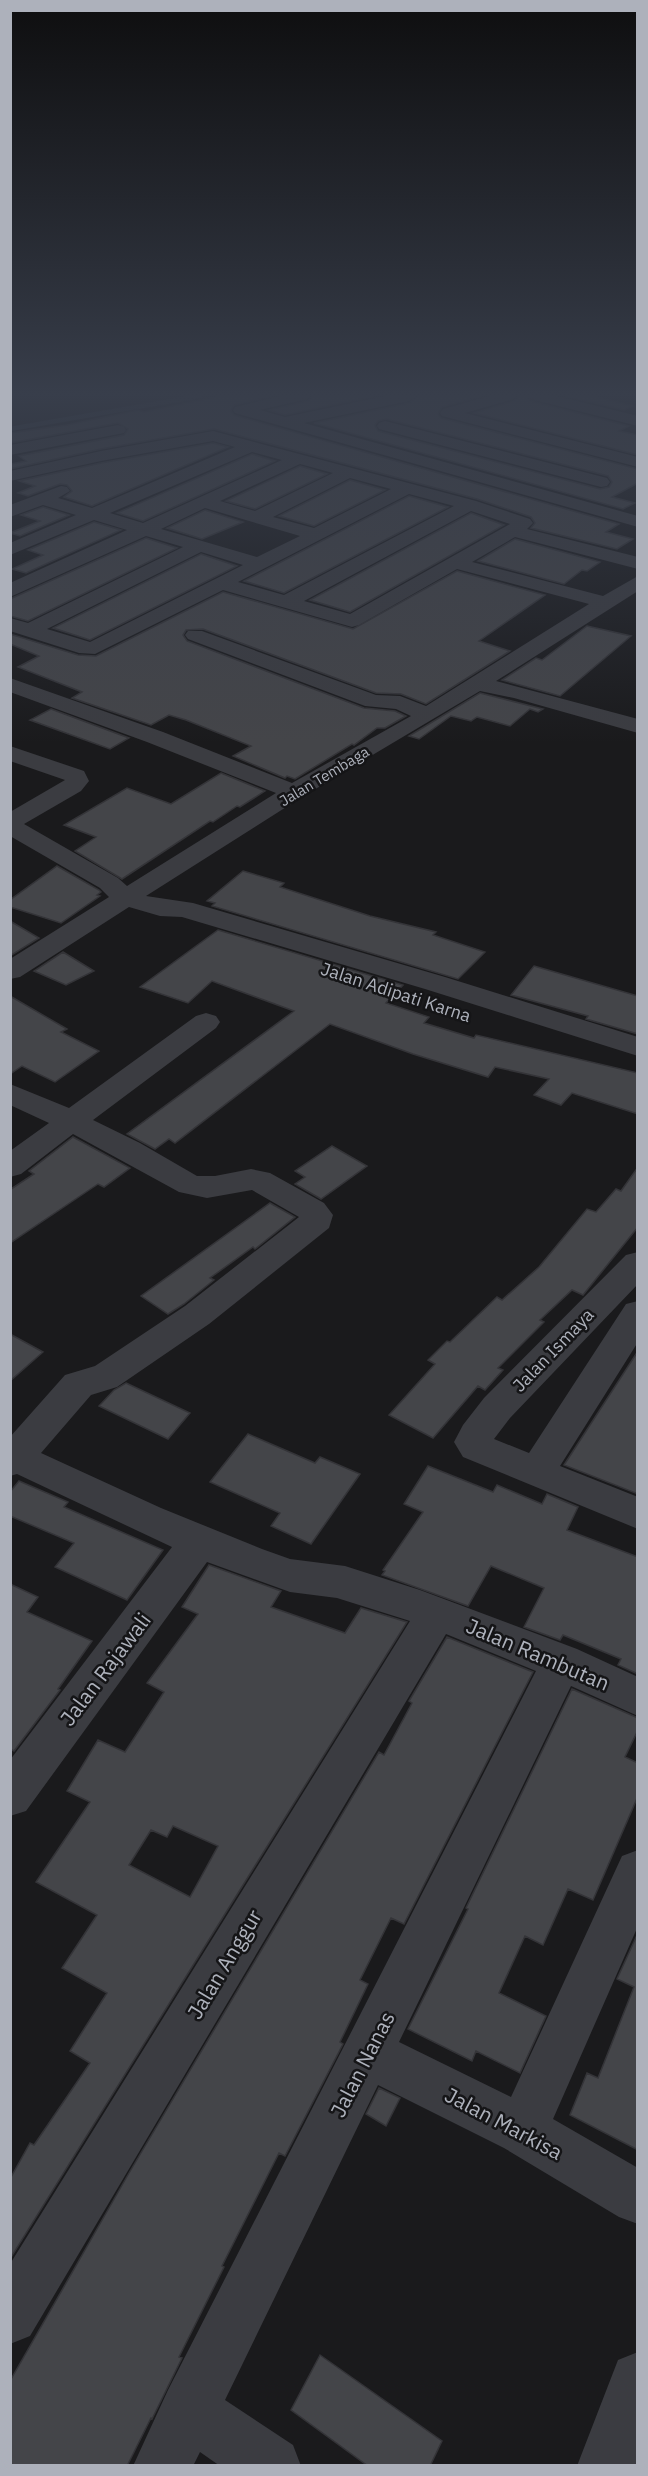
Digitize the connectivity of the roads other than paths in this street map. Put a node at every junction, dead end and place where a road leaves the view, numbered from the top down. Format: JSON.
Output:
{"nodes":[{"id":1,"x":89,"y":512,"type":"edge"},
{"id":2,"x":98,"y":512,"type":"edge"},
{"id":3,"x":184,"y":512,"type":"edge"},
{"id":4,"x":238,"y":512,"type":"edge"},
{"id":5,"x":269,"y":512,"type":"edge"},
{"id":6,"x":360,"y":512,"type":"edge"},
{"id":7,"x":459,"y":512,"type":"edge"},
{"id":8,"x":488,"y":512,"type":"edge"},
{"id":9,"x":599,"y":512,"type":"edge"},
{"id":10,"x":95,"y":513,"type":"junction"},
{"id":11,"x":258,"y":517,"type":"junction"},
{"id":12,"x":629,"y":520,"type":"edge"},
{"id":13,"x":148,"y":530,"type":"junction"},
{"id":14,"x":513,"y":531,"type":"junction"},
{"id":15,"x":315,"y":534,"type":"junction"},
{"id":16,"x":199,"y":546,"type":"junction"},
{"id":17,"x":10,"y":550,"type":"edge"},
{"id":18,"x":455,"y":563,"type":"junction"},
{"id":19,"x":638,"y":563,"type":"edge"},
{"id":20,"x":260,"y":564,"type":"junction"},
{"id":21,"x":224,"y":584,"type":"junction"},
{"id":22,"x":10,"y":591,"type":"edge"},
{"id":23,"x":626,"y":595,"type":"edge"},
{"id":24,"x":287,"y":602,"type":"junction"},
{"id":25,"x":19,"y":627,"type":"edge"},
{"id":26,"x":195,"y":635,"type":"dead end"},
{"id":27,"x":10,"y":684,"type":"edge"},
{"id":28,"x":485,"y":686,"type":"junction"},
{"id":29,"x":428,"y":715,"type":"junction"},
{"id":30,"x":638,"y":726,"type":"edge"},
{"id":31,"x":10,"y":753,"type":"edge"},
{"id":32,"x":294,"y":792,"type":"junction"},
{"id":33,"x":10,"y":822,"type":"edge"},
{"id":34,"x":10,"y":826,"type":"edge"},
{"id":35,"x":145,"y":904,"type":"junction"},
{"id":36,"x":18,"y":959,"type":"edge"},
{"id":37,"x":428,"y":992,"type":"junction"},
{"id":38,"x":206,"y":1022,"type":"dead end"},
{"id":39,"x":638,"y":1047,"type":"edge"},
{"id":40,"x":638,"y":1068,"type":"edge"},
{"id":41,"x":10,"y":1093,"type":"edge"},
{"id":42,"x":71,"y":1121,"type":"junction"},
{"id":43,"x":10,"y":1167,"type":"edge"},
{"id":44,"x":638,"y":1263,"type":"edge"},
{"id":45,"x":638,"y":1313,"type":"edge"},
{"id":46,"x":12,"y":1458,"type":"edge"},
{"id":47,"x":536,"y":1473,"type":"junction"},
{"id":48,"x":638,"y":1514,"type":"edge"},
{"id":49,"x":199,"y":1542,"type":"junction"},
{"id":50,"x":437,"y":1613,"type":"junction"},
{"id":51,"x":562,"y":1662,"type":"junction"},
{"id":52,"x":638,"y":1697,"type":"edge"},
{"id":53,"x":10,"y":1796,"type":"edge"},
{"id":54,"x":638,"y":1872,"type":"edge"},
{"id":55,"x":368,"y":2053,"type":"junction"},
{"id":56,"x":522,"y":2130,"type":"junction"},
{"id":57,"x":638,"y":2198,"type":"edge"},
{"id":58,"x":10,"y":2316,"type":"edge"},
{"id":59,"x":638,"y":2380,"type":"edge"},
{"id":60,"x":188,"y":2410,"type":"junction"},
{"id":61,"x":162,"y":2466,"type":"edge"},
{"id":62,"x":272,"y":2466,"type":"edge"},
{"id":63,"x":606,"y":2466,"type":"edge"}],
"edges":[{"from":1,"to":10,"type":"street"},
{"from":2,"to":10,"type":"street"},
{"from":3,"to":13,"type":"street"},
{"from":4,"to":11,"type":"street"},
{"from":5,"to":11,"type":"street"},
{"from":6,"to":15,"type":"street"},
{"from":7,"to":24,"type":"street"},
{"from":8,"to":14,"type":"street"},
{"from":9,"to":12,"type":"street"},
{"from":10,"to":13,"type":"street"},
{"from":10,"to":17,"type":"street"},
{"from":11,"to":15,"type":"street"},
{"from":13,"to":16,"type":"street"},
{"from":13,"to":22,"type":"street"},
{"from":14,"to":18,"type":"street"},
{"from":14,"to":19,"type":"street"},
{"from":15,"to":20,"type":"street"},
{"from":16,"to":20,"type":"street"},
{"from":16,"to":25,"type":"street"},
{"from":18,"to":23,"type":"street"},
{"from":18,"to":24,"type":"street"},
{"from":20,"to":21,"type":"street"},
{"from":21,"to":24,"type":"street"},
{"from":21,"to":25,"type":"street"},
{"from":23,"to":28,"type":"street","name":"Jalan Tembaga"},
{"from":26,"to":29,"type":"street"},
{"from":27,"to":32,"type":"street"},
{"from":28,"to":29,"type":"street","name":"Jalan Tembaga"},
{"from":28,"to":30,"type":"street"},
{"from":29,"to":32,"type":"street","name":"Jalan Tembaga"},
{"from":31,"to":33,"type":"street"},
{"from":32,"to":35,"type":"street","name":"Jalan Tembaga"},
{"from":34,"to":35,"type":"street","name":"Jalan Adipati Karna"},
{"from":35,"to":36,"type":"street","name":"Jalan Tembaga"},
{"from":35,"to":37,"type":"street","name":"Jalan Adipati Karna"},
{"from":37,"to":39,"type":"street","name":"Jalan Adipati Karna"},
{"from":37,"to":40,"type":"street","name":"Jalan Adipati Karna"},
{"from":38,"to":42,"type":"street"},
{"from":41,"to":42,"type":"street"},
{"from":42,"to":43,"type":"street"},
{"from":42,"to":46,"type":"street"},
{"from":44,"to":47,"type":"street","name":"Jalan Ismaya"},
{"from":45,"to":47,"type":"street"},
{"from":46,"to":49,"type":"street","name":"Jalan Rambutan"},
{"from":47,"to":48,"type":"street"},
{"from":49,"to":50,"type":"street","name":"Jalan Rambutan"},
{"from":49,"to":53,"type":"street","name":"Jalan Rajawali"},
{"from":50,"to":51,"type":"street","name":"Jalan Rambutan"},
{"from":50,"to":58,"type":"street","name":"Jalan Anggur"},
{"from":51,"to":52,"type":"street","name":"Jalan Rambutan"},
{"from":51,"to":55,"type":"street","name":"Jalan Nanas"},
{"from":54,"to":56,"type":"street"},
{"from":55,"to":56,"type":"street","name":"Jalan Markisa"},
{"from":55,"to":60,"type":"street","name":"Jalan Nanas"},
{"from":56,"to":57,"type":"street","name":"Jalan Markisa"},
{"from":59,"to":63,"type":"street"},
{"from":60,"to":61,"type":"street","name":"Jalan Nanas"},
{"from":60,"to":62,"type":"street"}]}
